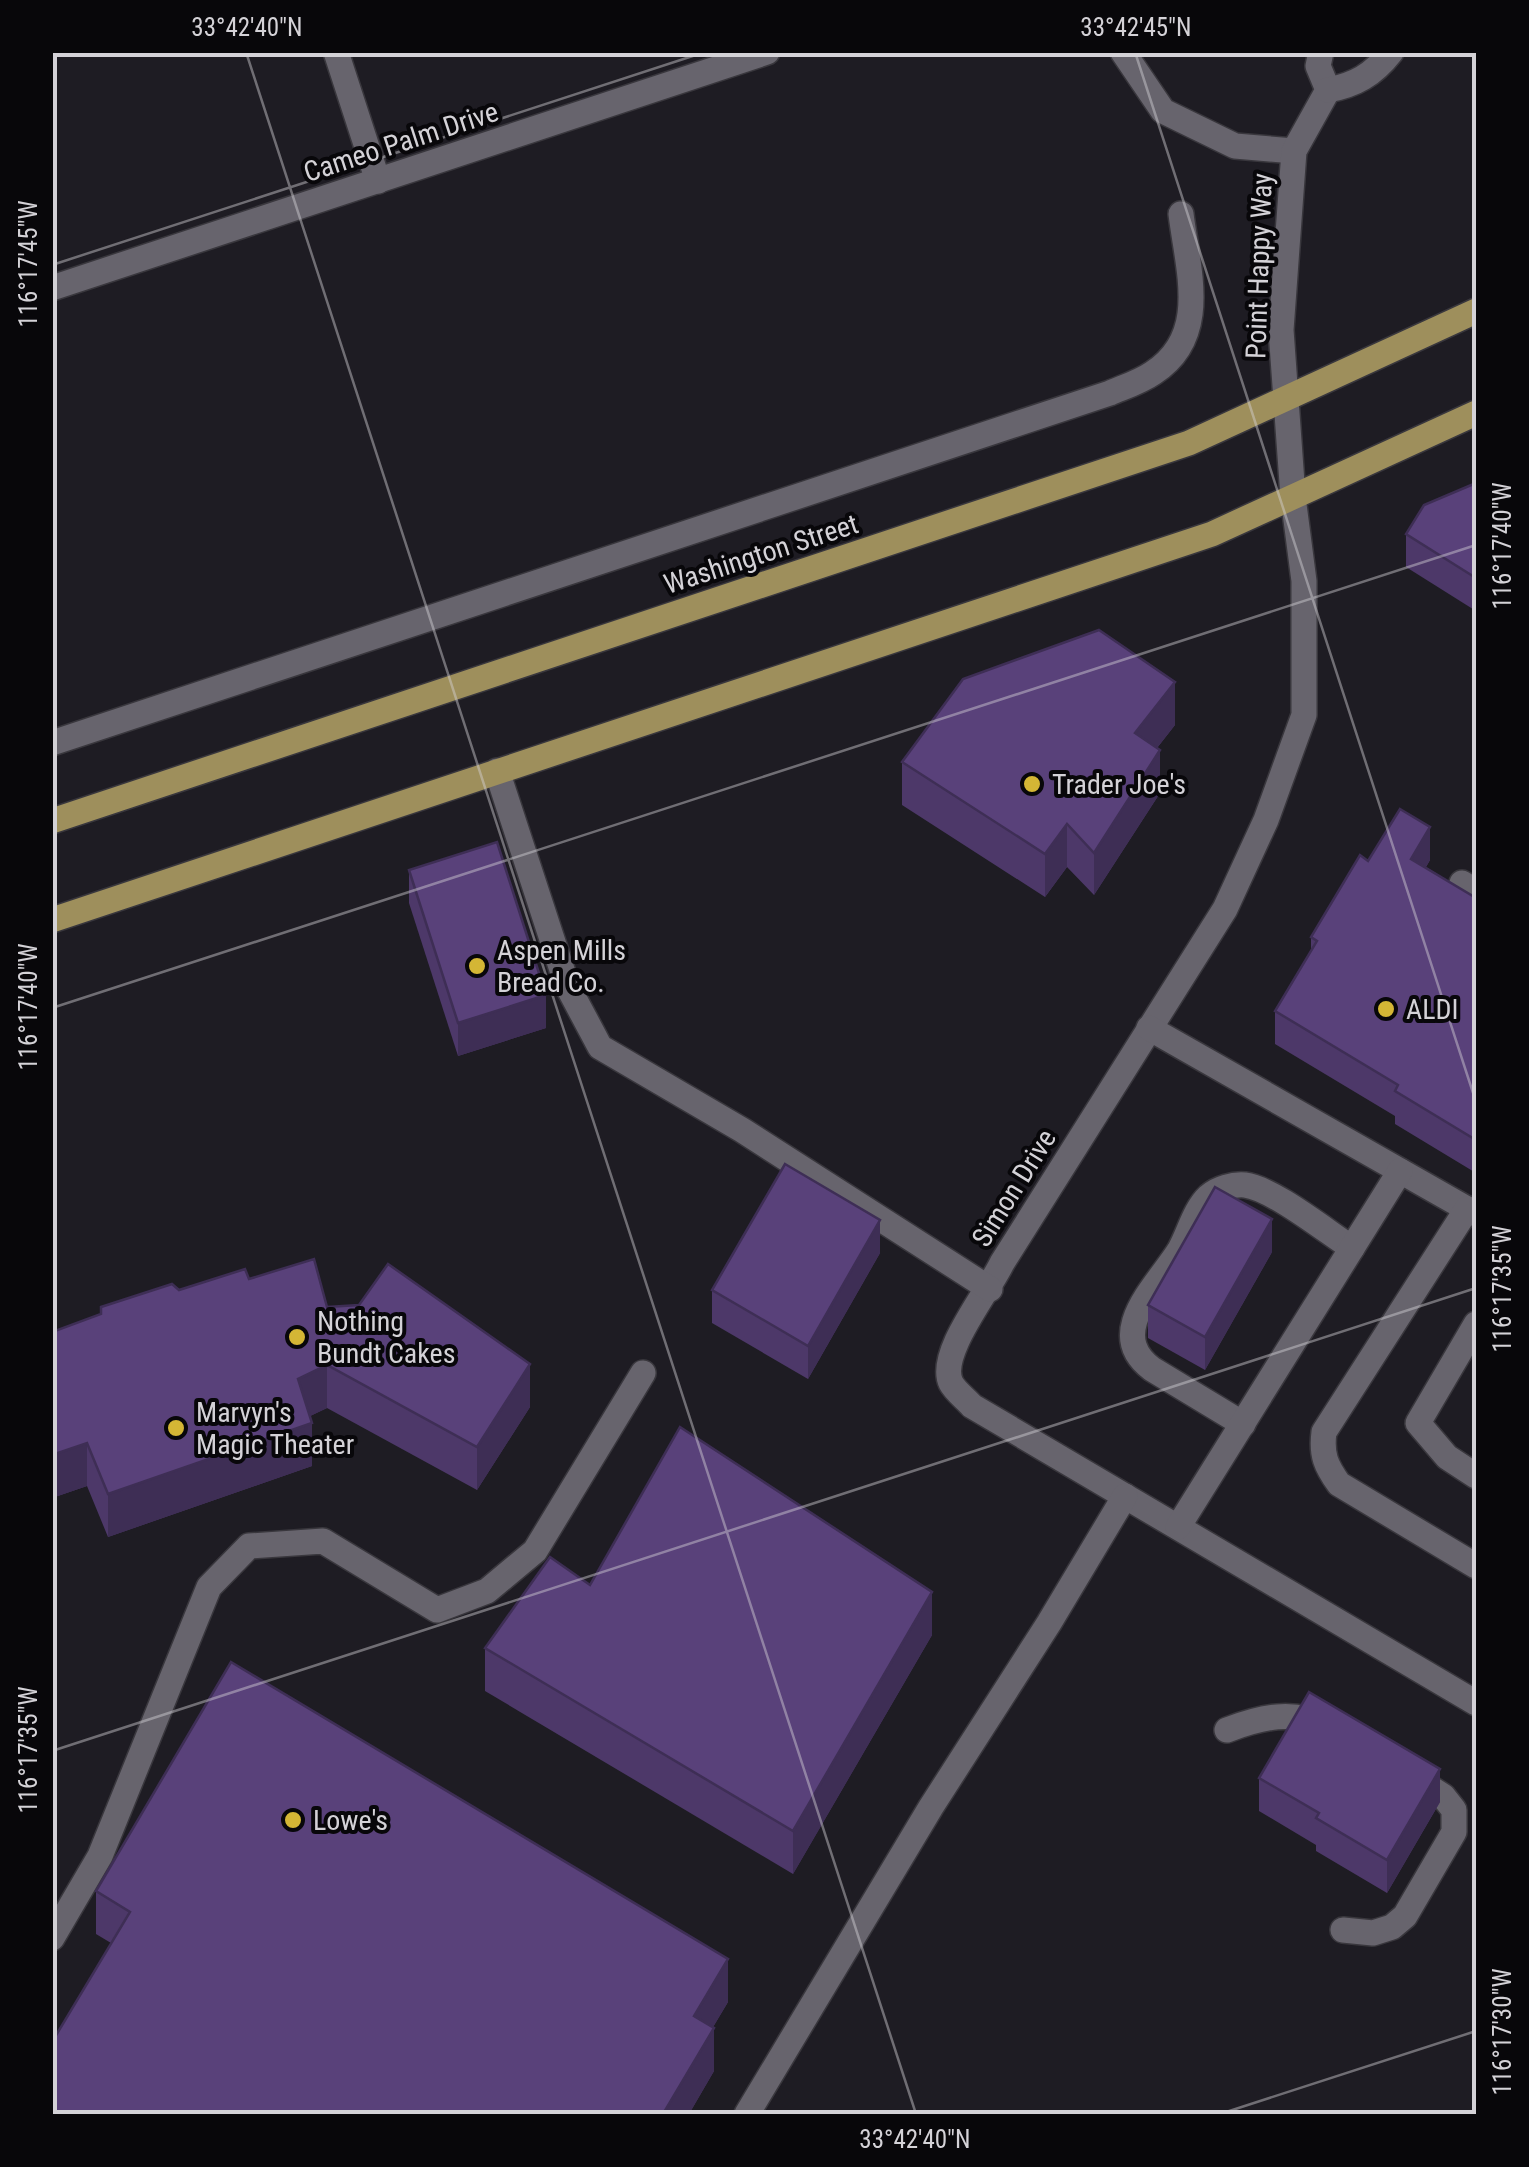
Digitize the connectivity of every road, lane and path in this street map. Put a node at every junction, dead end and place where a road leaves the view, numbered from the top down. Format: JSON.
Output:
{"nodes":[{"id":1,"x":336,"y":52,"type":"edge"},
{"id":2,"x":768,"y":52,"type":"edge"},
{"id":3,"x":1124,"y":52,"type":"edge"},
{"id":4,"x":1321,"y":52,"type":"edge"},
{"id":5,"x":1391,"y":52,"type":"edge"},
{"id":6,"x":1328,"y":90,"type":"junction"},
{"id":7,"x":1294,"y":151,"type":"junction"},
{"id":8,"x":378,"y":181,"type":"junction"},
{"id":9,"x":1182,"y":214,"type":"dead end"},
{"id":10,"x":52,"y":288,"type":"edge"},
{"id":11,"x":1476,"y":311,"type":"edge"},
{"id":12,"x":1287,"y":396,"type":"junction"},
{"id":13,"x":1476,"y":413,"type":"edge"},
{"id":14,"x":1290,"y":453,"type":"joint"},
{"id":15,"x":1293,"y":498,"type":"junction"},
{"id":16,"x":52,"y":744,"type":"edge"},
{"id":17,"x":497,"y":771,"type":"junction"},
{"id":18,"x":52,"y":821,"type":"edge"},
{"id":19,"x":52,"y":920,"type":"edge"},
{"id":20,"x":1149,"y":1028,"type":"junction"},
{"id":21,"x":1400,"y":1171,"type":"junction"},
{"id":22,"x":1472,"y":1212,"type":"edge"},
{"id":23,"x":1352,"y":1248,"type":"junction"},
{"id":24,"x":990,"y":1288,"type":"junction"},
{"id":25,"x":1476,"y":1324,"type":"edge"},
{"id":26,"x":643,"y":1373,"type":"dead end"},
{"id":27,"x":1243,"y":1424,"type":"junction"},
{"id":28,"x":1476,"y":1476,"type":"edge"},
{"id":29,"x":1125,"y":1496,"type":"junction"},
{"id":30,"x":1178,"y":1527,"type":"junction"},
{"id":31,"x":1476,"y":1566,"type":"edge"},
{"id":32,"x":1476,"y":1703,"type":"edge"},
{"id":33,"x":1227,"y":1730,"type":"dead end"},
{"id":34,"x":1355,"y":1744,"type":"edge"},
{"id":35,"x":1386,"y":1762,"type":"edge"},
{"id":36,"x":1343,"y":1930,"type":"dead end"},
{"id":37,"x":52,"y":1938,"type":"edge"},
{"id":38,"x":748,"y":2114,"type":"edge"}],
"edges":[{"from":1,"to":8,"type":"street"},
{"from":2,"to":8,"type":"street","name":"Cameo Palm Drive"},
{"from":3,"to":7,"type":"street"},
{"from":4,"to":6,"type":"street"},
{"from":5,"to":6,"type":"street"},
{"from":6,"to":7,"type":"street","name":"Point Happy Way"},
{"from":7,"to":12,"type":"street","name":"Point Happy Way"},
{"from":8,"to":10,"type":"street","name":"Cameo Palm Drive"},
{"from":9,"to":16,"type":"street"},
{"from":11,"to":12,"type":"main road","name":"Washington Street"},
{"from":12,"to":14,"type":"street","name":"Point Happy Way"},
{"from":12,"to":18,"type":"main road","name":"Washington Street"},
{"from":13,"to":15,"type":"main road"},
{"from":14,"to":15,"type":"street","name":"Simon Drive"},
{"from":15,"to":17,"type":"main road"},
{"from":15,"to":20,"type":"street","name":"Simon Drive"},
{"from":17,"to":19,"type":"main road"},
{"from":17,"to":24,"type":"street"},
{"from":20,"to":21,"type":"street"},
{"from":20,"to":24,"type":"street","name":"Simon Drive"},
{"from":21,"to":22,"type":"street"},
{"from":21,"to":23,"type":"street"},
{"from":22,"to":31,"type":"street"},
{"from":23,"to":27,"type":"street"},
{"from":23,"to":27,"type":"street"},
{"from":24,"to":29,"type":"street","name":"Simon Drive"},
{"from":25,"to":28,"type":"street"},
{"from":26,"to":37,"type":"street"},
{"from":27,"to":30,"type":"street"},
{"from":29,"to":30,"type":"street","name":"Simon Drive"},
{"from":29,"to":38,"type":"street"},
{"from":30,"to":32,"type":"street","name":"Simon Drive"},
{"from":33,"to":34,"type":"street"},
{"from":35,"to":36,"type":"street"}]}
